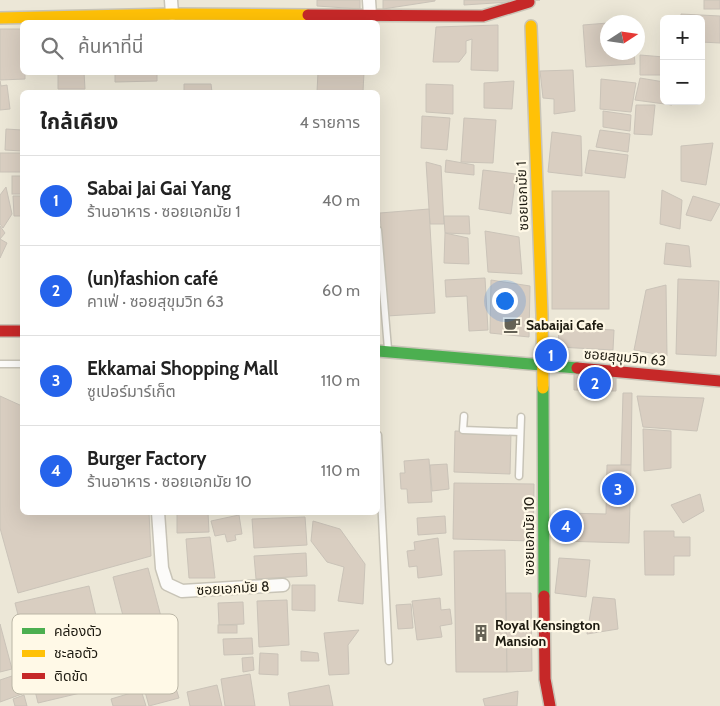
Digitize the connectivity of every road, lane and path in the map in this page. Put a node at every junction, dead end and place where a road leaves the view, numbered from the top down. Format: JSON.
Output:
{"nodes":[{"id":1,"x":171,"y":0,"type":"edge"},
{"id":2,"x":369,"y":0,"type":"edge"},
{"id":3,"x":529,"y":2,"type":"dead end"},
{"id":4,"x":172,"y":14,"type":"junction"},
{"id":5,"x":370,"y":15,"type":"junction"},
{"id":6,"x":0,"y":18,"type":"edge"},
{"id":7,"x":531,"y":26,"type":"dead end"},
{"id":8,"x":380,"y":278,"type":"edge"},
{"id":9,"x":0,"y":331,"type":"edge"},
{"id":10,"x":20,"y":332,"type":"edge"},
{"id":11,"x":383,"y":351,"type":"edge"},
{"id":12,"x":0,"y":364,"type":"edge"},
{"id":13,"x":20,"y":364,"type":"edge"},
{"id":14,"x":543,"y":365,"type":"junction"},
{"id":15,"x":720,"y":381,"type":"edge"},
{"id":16,"x":464,"y":416,"type":"dead end"},
{"id":17,"x":521,"y":417,"type":"dead end"},
{"id":18,"x":520,"y":432,"type":"junction"},
{"id":19,"x":380,"y":476,"type":"edge"},
{"id":20,"x":519,"y":476,"type":"dead end"},
{"id":21,"x":158,"y":515,"type":"edge"},
{"id":22,"x":283,"y":585,"type":"dead end"},
{"id":23,"x":389,"y":661,"type":"dead end"},
{"id":24,"x":550,"y":706,"type":"edge"}],
"edges":[{"from":1,"to":4,"type":"street"},
{"from":2,"to":5,"type":"street"},
{"from":3,"to":5,"type":"street"},
{"from":4,"to":5,"type":"street"},
{"from":4,"to":6,"type":"street"},
{"from":7,"to":14,"type":"street","name":"ซอยเอกมัย 1"},
{"from":8,"to":11,"type":"lane"},
{"from":9,"to":10,"type":"street"},
{"from":11,"to":14,"type":"street","name":"ซอยสุขุมวิท 63"},
{"from":12,"to":13,"type":"lane"},
{"from":14,"to":15,"type":"street","name":"ซอยสุขุมวิท 63"},
{"from":14,"to":24,"type":"street","name":"ซอยเอกมัย 10"},
{"from":16,"to":18,"type":"lane"},
{"from":17,"to":18,"type":"lane"},
{"from":18,"to":20,"type":"lane"},
{"from":19,"to":23,"type":"lane"},
{"from":21,"to":22,"type":"street","name":"ซอยเอกมัย 8"}]}
